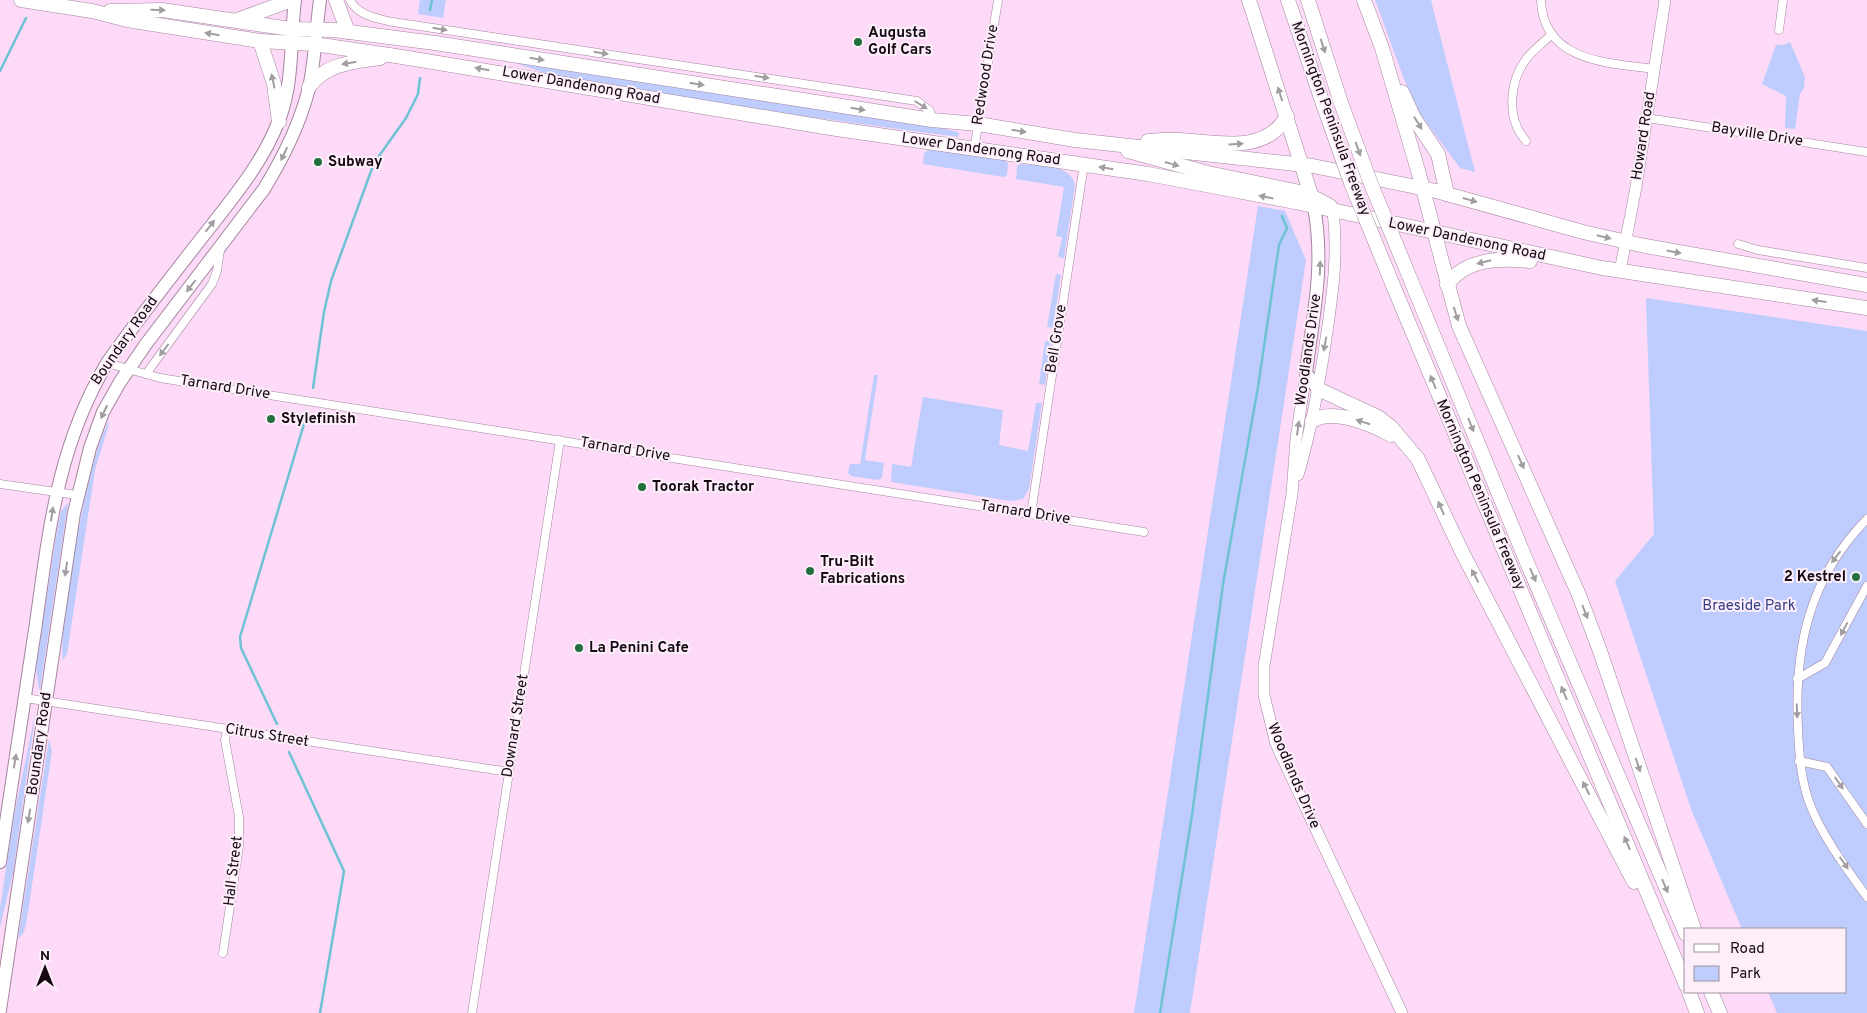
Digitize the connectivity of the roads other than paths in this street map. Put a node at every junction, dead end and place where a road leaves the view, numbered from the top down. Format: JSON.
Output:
{"nodes":[{"id":1,"x":21,"y":0,"type":"edge"},
{"id":2,"x":294,"y":0,"type":"edge"},
{"id":3,"x":320,"y":0,"type":"edge"},
{"id":4,"x":336,"y":0,"type":"edge"},
{"id":5,"x":350,"y":0,"type":"edge"},
{"id":6,"x":998,"y":0,"type":"edge"},
{"id":7,"x":1249,"y":0,"type":"edge"},
{"id":8,"x":1288,"y":0,"type":"edge"},
{"id":9,"x":1308,"y":0,"type":"edge"},
{"id":10,"x":1364,"y":0,"type":"edge"},
{"id":11,"x":1541,"y":0,"type":"edge"},
{"id":12,"x":1665,"y":0,"type":"edge"},
{"id":13,"x":1784,"y":0,"type":"edge"},
{"id":14,"x":92,"y":11,"type":"junction"},
{"id":15,"x":234,"y":21,"type":"junction"},
{"id":16,"x":408,"y":24,"type":"junction"},
{"id":17,"x":291,"y":29,"type":"junction"},
{"id":18,"x":315,"y":30,"type":"junction"},
{"id":19,"x":1779,"y":30,"type":"dead end"},
{"id":20,"x":348,"y":32,"type":"junction"},
{"id":21,"x":1552,"y":34,"type":"junction"},
{"id":22,"x":383,"y":37,"type":"junction"},
{"id":23,"x":260,"y":41,"type":"junction"},
{"id":24,"x":291,"y":44,"type":"junction"},
{"id":25,"x":314,"y":44,"type":"junction"},
{"id":26,"x":1382,"y":48,"type":"junction"},
{"id":27,"x":396,"y":56,"type":"junction"},
{"id":28,"x":1654,"y":69,"type":"junction"},
{"id":29,"x":309,"y":87,"type":"junction"},
{"id":30,"x":1287,"y":116,"type":"junction"},
{"id":31,"x":1647,"y":118,"type":"junction"},
{"id":32,"x":932,"y":120,"type":"junction"},
{"id":33,"x":279,"y":122,"type":"junction"},
{"id":34,"x":978,"y":124,"type":"junction"},
{"id":35,"x":1526,"y":141,"type":"dead end"},
{"id":36,"x":1092,"y":142,"type":"junction"},
{"id":37,"x":1118,"y":144,"type":"junction"},
{"id":38,"x":974,"y":150,"type":"junction"},
{"id":39,"x":1867,"y":152,"type":"edge"},
{"id":40,"x":1084,"y":164,"type":"junction"},
{"id":41,"x":1303,"y":165,"type":"junction"},
{"id":42,"x":1423,"y":188,"type":"junction"},
{"id":43,"x":1447,"y":194,"type":"junction"},
{"id":44,"x":1313,"y":201,"type":"junction"},
{"id":45,"x":1333,"y":211,"type":"junction"},
{"id":46,"x":1433,"y":233,"type":"junction"},
{"id":47,"x":1626,"y":242,"type":"junction"},
{"id":48,"x":1738,"y":244,"type":"dead end"},
{"id":49,"x":220,"y":248,"type":"junction"},
{"id":50,"x":1762,"y":251,"type":"junction"},
{"id":51,"x":1725,"y":262,"type":"junction"},
{"id":52,"x":1602,"y":268,"type":"junction"},
{"id":53,"x":1867,"y":268,"type":"edge"},
{"id":54,"x":1620,"y":271,"type":"junction"},
{"id":55,"x":1447,"y":285,"type":"junction"},
{"id":56,"x":1867,"y":285,"type":"edge"},
{"id":57,"x":1867,"y":308,"type":"edge"},
{"id":58,"x":107,"y":362,"type":"junction"},
{"id":59,"x":128,"y":369,"type":"junction"},
{"id":60,"x":1306,"y":373,"type":"junction"},
{"id":61,"x":146,"y":374,"type":"junction"},
{"id":62,"x":1318,"y":389,"type":"junction"},
{"id":63,"x":1312,"y":421,"type":"junction"},
{"id":64,"x":560,"y":440,"type":"junction"},
{"id":65,"x":1406,"y":445,"type":"junction"},
{"id":66,"x":0,"y":484,"type":"edge"},
{"id":67,"x":56,"y":493,"type":"junction"},
{"id":68,"x":1292,"y":494,"type":"junction"},
{"id":69,"x":77,"y":496,"type":"junction"},
{"id":70,"x":1031,"y":514,"type":"junction"},
{"id":71,"x":1867,"y":519,"type":"edge"},
{"id":72,"x":1144,"y":532,"type":"dead end"},
{"id":73,"x":1867,"y":586,"type":"edge"},
{"id":74,"x":1798,"y":679,"type":"junction"},
{"id":75,"x":25,"y":698,"type":"junction"},
{"id":76,"x":46,"y":702,"type":"junction"},
{"id":77,"x":226,"y":730,"type":"junction"},
{"id":78,"x":1799,"y":761,"type":"junction"},
{"id":79,"x":509,"y":772,"type":"junction"},
{"id":80,"x":1867,"y":824,"type":"edge"},
{"id":81,"x":0,"y":862,"type":"edge"},
{"id":82,"x":1867,"y":897,"type":"edge"},
{"id":83,"x":1694,"y":928,"type":"edge"},
{"id":84,"x":1684,"y":929,"type":"edge"},
{"id":85,"x":223,"y":953,"type":"dead end"},
{"id":86,"x":1680,"y":972,"type":"junction"},
{"id":87,"x":1684,"y":981,"type":"edge"},
{"id":88,"x":2,"y":985,"type":"edge"},
{"id":89,"x":1689,"y":993,"type":"edge"},
{"id":90,"x":1711,"y":993,"type":"edge"},
{"id":91,"x":1718,"y":993,"type":"edge"},
{"id":92,"x":0,"y":1010,"type":"edge"},
{"id":93,"x":472,"y":1013,"type":"edge"},
{"id":94,"x":1402,"y":1013,"type":"edge"},
{"id":95,"x":1697,"y":1013,"type":"edge"},
{"id":96,"x":1720,"y":1013,"type":"edge"},
{"id":97,"x":1727,"y":1013,"type":"edge"}],
"edges":[{"from":1,"to":14,"type":"highway","name":"Lower Dandenong Road"},
{"from":2,"to":15,"type":"highway"},
{"from":2,"to":17,"type":"main road","name":"Boundary Road"},
{"from":3,"to":18,"type":"main road","name":"Boundary Road"},
{"from":4,"to":20,"type":"highway"},
{"from":5,"to":16,"type":"street","name":"Lower Dandenong Road"},
{"from":6,"to":34,"type":"street","name":"Redwood Drive"},
{"from":30,"to":7,"type":"highway","one_way":true},
{"from":86,"to":8,"type":"highway","name":"Mornington Peninsula Freeway","one_way":true,"bridge":true},
{"from":9,"to":84,"type":"highway","name":"Mornington Peninsula Freeway","one_way":true,"bridge":true},
{"from":10,"to":26,"type":"highway"},
{"from":11,"to":21,"type":"street"},
{"from":12,"to":28,"type":"street","name":"Howard Road"},
{"from":13,"to":19,"type":"street"},
{"from":14,"to":15,"type":"highway","name":"Lower Dandenong Road","one_way":true},
{"from":23,"to":14,"type":"highway","name":"Lower Dandenong Road","one_way":true},
{"from":15,"to":17,"type":"highway","name":"Lower Dandenong Road"},
{"from":16,"to":22,"type":"street"},
{"from":16,"to":32,"type":"street","name":"Lower Dandenong Road","one_way":true},
{"from":17,"to":18,"type":"highway","name":"Lower Dandenong Road"},
{"from":17,"to":24,"type":"main road","name":"Boundary Road"},
{"from":18,"to":20,"type":"highway","name":"Lower Dandenong Road"},
{"from":18,"to":25,"type":"main road","name":"Boundary Road"},
{"from":20,"to":22,"type":"highway","name":"Lower Dandenong Road"},
{"from":21,"to":28,"type":"street"},
{"from":21,"to":35,"type":"street"},
{"from":22,"to":32,"type":"highway","name":"Lower Dandenong Road","one_way":true},
{"from":23,"to":24,"type":"highway","name":"Lower Dandenong Road"},
{"from":33,"to":23,"type":"highway","one_way":true},
{"from":24,"to":25,"type":"highway","name":"Lower Dandenong Road"},
{"from":24,"to":33,"type":"main road","name":"Boundary Road"},
{"from":25,"to":27,"type":"highway","name":"Lower Dandenong Road"},
{"from":25,"to":29,"type":"main road","name":"Boundary Road"},
{"from":26,"to":42,"type":"highway"},
{"from":26,"to":43,"type":"highway","one_way":true},
{"from":27,"to":29,"type":"highway","one_way":true},
{"from":38,"to":27,"type":"highway","name":"Lower Dandenong Road","one_way":true},
{"from":28,"to":31,"type":"street","name":"Howard Road"},
{"from":29,"to":49,"type":"main road","name":"Boundary Road","one_way":true},
{"from":37,"to":30,"type":"highway","one_way":true},
{"from":30,"to":41,"type":"highway"},
{"from":31,"to":39,"type":"street","name":"Bayville Drive"},
{"from":31,"to":47,"type":"street","name":"Howard Road"},
{"from":32,"to":34,"type":"highway","name":"Lower Dandenong Road"},
{"from":58,"to":33,"type":"main road","name":"Boundary Road","one_way":true},
{"from":34,"to":36,"type":"highway","name":"Lower Dandenong Road","one_way":true},
{"from":34,"to":38,"type":"street","name":"Redwood Drive"},
{"from":36,"to":37,"type":"highway","name":"Lower Dandenong Road"},
{"from":36,"to":44,"type":"highway","one_way":true},
{"from":37,"to":41,"type":"highway","name":"Lower Dandenong Road"},
{"from":38,"to":40,"type":"highway","name":"Lower Dandenong Road"},
{"from":44,"to":40,"type":"highway","name":"Lower Dandenong Road","one_way":true},
{"from":40,"to":70,"type":"street","name":"Bell Grove"},
{"from":41,"to":42,"type":"highway","name":"Lower Dandenong Road"},
{"from":41,"to":44,"type":"highway"},
{"from":42,"to":43,"type":"highway","name":"Lower Dandenong Road"},
{"from":42,"to":46,"type":"highway"},
{"from":43,"to":47,"type":"highway","name":"Lower Dandenong Road","one_way":true},
{"from":44,"to":45,"type":"highway"},
{"from":60,"to":44,"type":"main road","name":"Woodlands Drive","one_way":true},
{"from":45,"to":46,"type":"highway","name":"Lower Dandenong Road"},
{"from":45,"to":62,"type":"street","name":"Woodlands Drive","one_way":true},
{"from":46,"to":52,"type":"highway","name":"Lower Dandenong Road"},
{"from":46,"to":55,"type":"highway"},
{"from":47,"to":51,"type":"highway","name":"Lower Dandenong Road","one_way":true},
{"from":47,"to":54,"type":"street","name":"Howard Road"},
{"from":48,"to":50,"type":"street"},
{"from":49,"to":59,"type":"main road","name":"Boundary Road","one_way":true},
{"from":49,"to":61,"type":"street","name":"Boundary Road","one_way":true},
{"from":50,"to":51,"type":"street"},
{"from":50,"to":53,"type":"street"},
{"from":51,"to":56,"type":"highway","name":"Lower Dandenong Road"},
{"from":52,"to":54,"type":"highway","name":"Lower Dandenong Road"},
{"from":52,"to":55,"type":"highway","one_way":true},
{"from":57,"to":54,"type":"highway","name":"Lower Dandenong Road","one_way":true},
{"from":55,"to":83,"type":"highway","one_way":true},
{"from":58,"to":59,"type":"street","name":"Tarnard Drive"},
{"from":58,"to":67,"type":"main road","name":"Boundary Road"},
{"from":59,"to":61,"type":"street","name":"Tarnard Drive"},
{"from":59,"to":69,"type":"main road","name":"Boundary Road","one_way":true},
{"from":60,"to":62,"type":"main road"},
{"from":68,"to":60,"type":"street","name":"Woodlands Drive","one_way":true},
{"from":61,"to":64,"type":"street","name":"Tarnard Drive"},
{"from":62,"to":63,"type":"street","name":"Woodlands Drive"},
{"from":62,"to":65,"type":"highway"},
{"from":65,"to":63,"type":"highway","one_way":true},
{"from":63,"to":68,"type":"street","name":"Woodlands Drive"},
{"from":64,"to":70,"type":"street","name":"Tarnard Drive"},
{"from":64,"to":79,"type":"street","name":"Downard Street"},
{"from":86,"to":65,"type":"highway","one_way":true},
{"from":66,"to":67,"type":"street"},
{"from":67,"to":69,"type":"street"},
{"from":75,"to":67,"type":"main road","name":"Boundary Road","one_way":true},
{"from":68,"to":94,"type":"street","name":"Woodlands Drive"},
{"from":69,"to":76,"type":"main road","name":"Boundary Road","one_way":true},
{"from":70,"to":72,"type":"street","name":"Tarnard Drive"},
{"from":71,"to":74,"type":"street","one_way":true},
{"from":73,"to":74,"type":"street","one_way":true},
{"from":74,"to":78,"type":"street","one_way":true},
{"from":75,"to":76,"type":"street","name":"Citrus Street"},
{"from":81,"to":75,"type":"main road","name":"Boundary Road","one_way":true},
{"from":76,"to":77,"type":"street","name":"Citrus Street"},
{"from":76,"to":88,"type":"main road","name":"Boundary Road","one_way":true},
{"from":77,"to":79,"type":"street","name":"Citrus Street"},
{"from":77,"to":85,"type":"street","name":"Hall Street"},
{"from":78,"to":80,"type":"street","one_way":true},
{"from":78,"to":82,"type":"street","one_way":true},
{"from":79,"to":93,"type":"street","name":"Downard Street"},
{"from":86,"to":87,"type":"highway","name":"Mornington Peninsula Freeway"},
{"from":88,"to":92,"type":"main road","name":"Boundary Road"},
{"from":89,"to":95,"type":"highway"},
{"from":90,"to":96,"type":"highway"},
{"from":91,"to":97,"type":"highway"}]}
